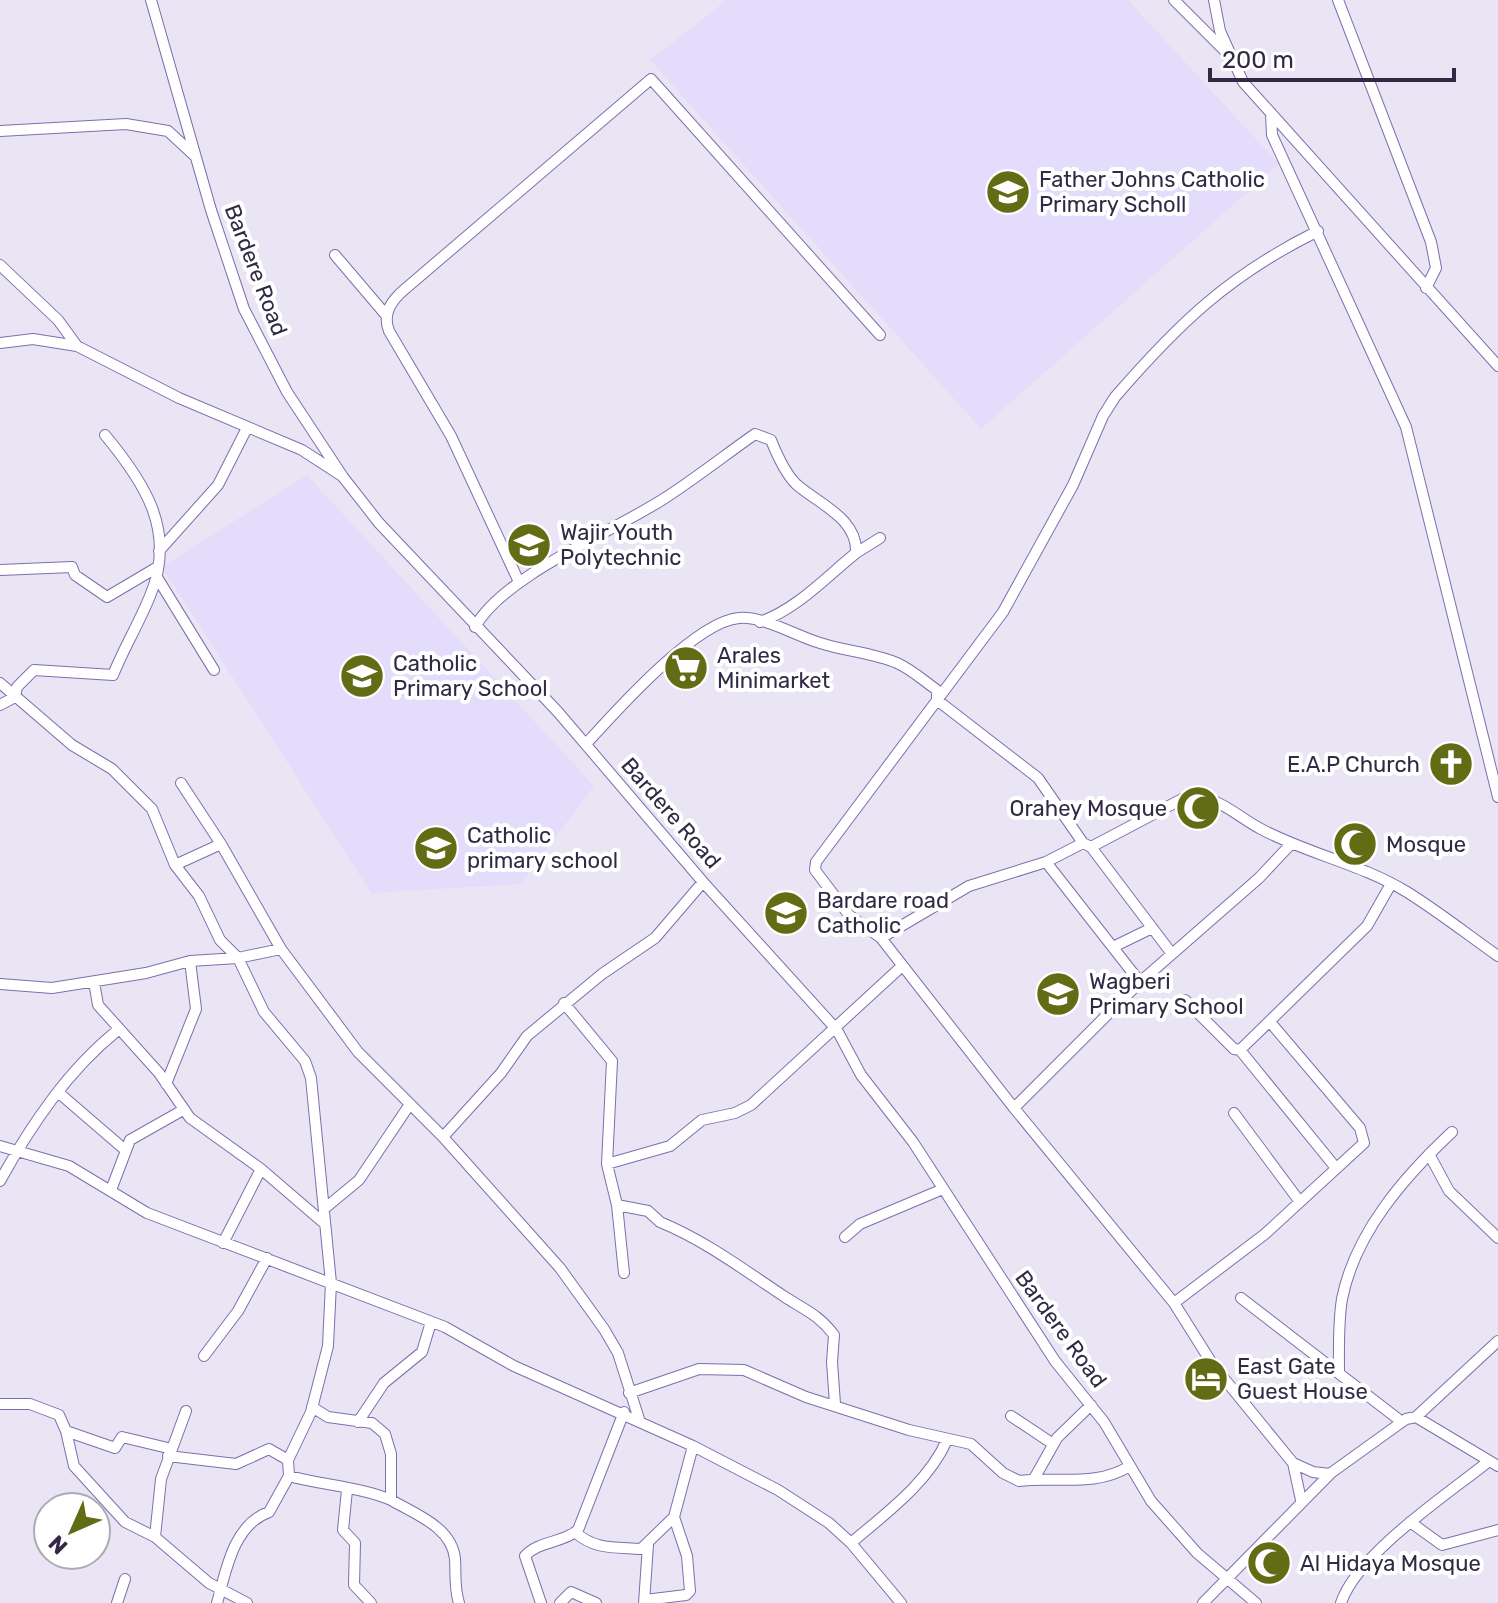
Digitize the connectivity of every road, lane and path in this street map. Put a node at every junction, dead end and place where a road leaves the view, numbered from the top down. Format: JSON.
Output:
{"nodes":[{"id":1,"x":151,"y":0,"type":"edge"},
{"id":2,"x":1174,"y":0,"type":"edge"},
{"id":3,"x":1214,"y":0,"type":"edge"},
{"id":4,"x":1338,"y":0,"type":"edge"},
{"id":5,"x":1230,"y":56,"type":"junction"},
{"id":6,"x":1271,"y":114,"type":"junction"},
{"id":7,"x":0,"y":131,"type":"edge"},
{"id":8,"x":197,"y":157,"type":"junction"},
{"id":9,"x":1318,"y":231,"type":"junction"},
{"id":10,"x":335,"y":255,"type":"dead end"},
{"id":11,"x":0,"y":265,"type":"edge"},
{"id":12,"x":1426,"y":288,"type":"junction"},
{"id":13,"x":386,"y":315,"type":"junction"},
{"id":14,"x":880,"y":335,"type":"dead end"},
{"id":15,"x":0,"y":343,"type":"edge"},
{"id":16,"x":77,"y":346,"type":"junction"},
{"id":17,"x":1498,"y":366,"type":"edge"},
{"id":18,"x":247,"y":428,"type":"junction"},
{"id":19,"x":105,"y":435,"type":"dead end"},
{"id":20,"x":343,"y":477,"type":"junction"},
{"id":21,"x":880,"y":538,"type":"dead end"},
{"id":22,"x":159,"y":551,"type":"junction"},
{"id":23,"x":856,"y":553,"type":"junction"},
{"id":24,"x":0,"y":570,"type":"edge"},
{"id":25,"x":156,"y":571,"type":"junction"},
{"id":26,"x":519,"y":582,"type":"junction"},
{"id":27,"x":760,"y":622,"type":"junction"},
{"id":28,"x":475,"y":627,"type":"junction"},
{"id":29,"x":214,"y":670,"type":"dead end"},
{"id":30,"x":0,"y":683,"type":"edge"},
{"id":31,"x":15,"y":697,"type":"junction"},
{"id":32,"x":937,"y":700,"type":"junction"},
{"id":33,"x":0,"y":705,"type":"edge"},
{"id":34,"x":586,"y":744,"type":"junction"},
{"id":35,"x":181,"y":783,"type":"dead end"},
{"id":36,"x":1498,"y":797,"type":"edge"},
{"id":37,"x":221,"y":844,"type":"junction"},
{"id":38,"x":1291,"y":844,"type":"junction"},
{"id":39,"x":1087,"y":845,"type":"junction"},
{"id":40,"x":1046,"y":862,"type":"junction"},
{"id":41,"x":175,"y":865,"type":"junction"},
{"id":42,"x":703,"y":882,"type":"junction"},
{"id":43,"x":1391,"y":884,"type":"junction"},
{"id":44,"x":1152,"y":928,"type":"junction"},
{"id":45,"x":881,"y":938,"type":"junction"},
{"id":46,"x":1113,"y":947,"type":"junction"},
{"id":47,"x":281,"y":949,"type":"junction"},
{"id":48,"x":1172,"y":954,"type":"junction"},
{"id":49,"x":1498,"y":956,"type":"edge"},
{"id":50,"x":238,"y":958,"type":"junction"},
{"id":51,"x":190,"y":961,"type":"junction"},
{"id":52,"x":901,"y":967,"type":"junction"},
{"id":53,"x":94,"y":982,"type":"junction"},
{"id":54,"x":1140,"y":982,"type":"junction"},
{"id":55,"x":0,"y":984,"type":"edge"},
{"id":56,"x":1185,"y":1000,"type":"dead end"},
{"id":57,"x":564,"y":1003,"type":"junction"},
{"id":58,"x":1270,"y":1022,"type":"junction"},
{"id":59,"x":118,"y":1030,"type":"junction"},
{"id":60,"x":837,"y":1030,"type":"junction"},
{"id":61,"x":1240,"y":1050,"type":"junction"},
{"id":62,"x":166,"y":1084,"type":"junction"},
{"id":63,"x":59,"y":1093,"type":"junction"},
{"id":64,"x":410,"y":1104,"type":"junction"},
{"id":65,"x":1014,"y":1108,"type":"junction"},
{"id":66,"x":183,"y":1110,"type":"junction"},
{"id":67,"x":1234,"y":1113,"type":"dead end"},
{"id":68,"x":1452,"y":1132,"type":"dead end"},
{"id":69,"x":443,"y":1137,"type":"junction"},
{"id":70,"x":0,"y":1146,"type":"edge"},
{"id":71,"x":124,"y":1149,"type":"junction"},
{"id":72,"x":16,"y":1153,"type":"junction"},
{"id":73,"x":1429,"y":1154,"type":"junction"},
{"id":74,"x":607,"y":1164,"type":"junction"},
{"id":75,"x":1336,"y":1168,"type":"junction"},
{"id":76,"x":261,"y":1169,"type":"junction"},
{"id":77,"x":0,"y":1181,"type":"edge"},
{"id":78,"x":943,"y":1189,"type":"junction"},
{"id":79,"x":111,"y":1190,"type":"junction"},
{"id":80,"x":1300,"y":1202,"type":"junction"},
{"id":81,"x":617,"y":1205,"type":"junction"},
{"id":82,"x":324,"y":1209,"type":"junction"},
{"id":83,"x":325,"y":1224,"type":"junction"},
{"id":84,"x":845,"y":1237,"type":"dead end"},
{"id":85,"x":1498,"y":1238,"type":"edge"},
{"id":86,"x":223,"y":1243,"type":"junction"},
{"id":87,"x":267,"y":1258,"type":"junction"},
{"id":88,"x":624,"y":1273,"type":"dead end"},
{"id":89,"x":331,"y":1283,"type":"junction"},
{"id":90,"x":1241,"y":1298,"type":"dead end"},
{"id":91,"x":1174,"y":1303,"type":"junction"},
{"id":92,"x":431,"y":1322,"type":"junction"},
{"id":93,"x":1498,"y":1341,"type":"edge"},
{"id":94,"x":204,"y":1356,"type":"dead end"},
{"id":95,"x":1339,"y":1373,"type":"junction"},
{"id":96,"x":629,"y":1393,"type":"junction"},
{"id":97,"x":0,"y":1404,"type":"edge"},
{"id":98,"x":835,"y":1404,"type":"junction"},
{"id":99,"x":1091,"y":1405,"type":"junction"},
{"id":100,"x":312,"y":1407,"type":"junction"},
{"id":101,"x":186,"y":1411,"type":"dead end"},
{"id":102,"x":624,"y":1412,"type":"junction"},
{"id":103,"x":1011,"y":1416,"type":"dead end"},
{"id":104,"x":1416,"y":1417,"type":"junction"},
{"id":105,"x":639,"y":1419,"type":"junction"},
{"id":106,"x":358,"y":1422,"type":"junction"},
{"id":107,"x":1402,"y":1422,"type":"junction"},
{"id":108,"x":66,"y":1431,"type":"junction"},
{"id":109,"x":947,"y":1440,"type":"junction"},
{"id":110,"x":1053,"y":1444,"type":"junction"},
{"id":111,"x":693,"y":1446,"type":"junction"},
{"id":112,"x":170,"y":1452,"type":"junction"},
{"id":113,"x":288,"y":1460,"type":"junction"},
{"id":114,"x":1293,"y":1463,"type":"junction"},
{"id":115,"x":1493,"y":1464,"type":"edge"},
{"id":116,"x":1130,"y":1466,"type":"junction"},
{"id":117,"x":1330,"y":1474,"type":"junction"},
{"id":118,"x":289,"y":1476,"type":"junction"},
{"id":119,"x":1035,"y":1477,"type":"junction"},
{"id":120,"x":347,"y":1490,"type":"junction"},
{"id":121,"x":391,"y":1500,"type":"junction"},
{"id":122,"x":1301,"y":1500,"type":"junction"},
{"id":123,"x":674,"y":1517,"type":"junction"},
{"id":124,"x":1410,"y":1522,"type":"junction"},
{"id":125,"x":1498,"y":1530,"type":"edge"},
{"id":126,"x":575,"y":1532,"type":"junction"},
{"id":127,"x":155,"y":1537,"type":"junction"},
{"id":128,"x":851,"y":1543,"type":"junction"},
{"id":129,"x":648,"y":1545,"type":"junction"},
{"id":130,"x":1225,"y":1578,"type":"junction"},
{"id":131,"x":125,"y":1579,"type":"dead end"},
{"id":132,"x":222,"y":1588,"type":"junction"},
{"id":133,"x":644,"y":1601,"type":"edge"},
{"id":134,"x":117,"y":1603,"type":"edge"},
{"id":135,"x":217,"y":1603,"type":"edge"},
{"id":136,"x":247,"y":1603,"type":"edge"},
{"id":137,"x":371,"y":1603,"type":"edge"},
{"id":138,"x":459,"y":1603,"type":"edge"},
{"id":139,"x":541,"y":1603,"type":"edge"},
{"id":140,"x":560,"y":1603,"type":"edge"},
{"id":141,"x":596,"y":1603,"type":"edge"},
{"id":142,"x":901,"y":1603,"type":"edge"},
{"id":143,"x":1203,"y":1603,"type":"edge"},
{"id":144,"x":1256,"y":1603,"type":"edge"},
{"id":145,"x":1341,"y":1603,"type":"edge"}],
"edges":[{"from":1,"to":8,"type":"street","name":"Bardere Road"},
{"from":2,"to":5,"type":"street"},
{"from":3,"to":5,"type":"street"},
{"from":4,"to":12,"type":"street"},
{"from":5,"to":6,"type":"street"},
{"from":6,"to":9,"type":"street"},
{"from":6,"to":12,"type":"street"},
{"from":7,"to":8,"type":"street"},
{"from":8,"to":20,"type":"street","name":"Bardere Road"},
{"from":9,"to":32,"type":"street"},
{"from":9,"to":36,"type":"street"},
{"from":10,"to":13,"type":"street"},
{"from":11,"to":16,"type":"street"},
{"from":12,"to":17,"type":"street"},
{"from":13,"to":14,"type":"street"},
{"from":13,"to":26,"type":"street"},
{"from":15,"to":16,"type":"street"},
{"from":16,"to":18,"type":"street"},
{"from":18,"to":20,"type":"street"},
{"from":18,"to":22,"type":"street"},
{"from":19,"to":22,"type":"street"},
{"from":20,"to":28,"type":"street","name":"Bardere Road"},
{"from":21,"to":23,"type":"street"},
{"from":22,"to":25,"type":"street"},
{"from":23,"to":26,"type":"street"},
{"from":23,"to":27,"type":"street"},
{"from":24,"to":25,"type":"street"},
{"from":25,"to":29,"type":"street"},
{"from":25,"to":31,"type":"street"},
{"from":26,"to":28,"type":"street"},
{"from":27,"to":32,"type":"street"},
{"from":27,"to":34,"type":"street"},
{"from":28,"to":34,"type":"street","name":"Bardere Road"},
{"from":30,"to":31,"type":"street"},
{"from":31,"to":33,"type":"street"},
{"from":31,"to":41,"type":"street"},
{"from":32,"to":39,"type":"street"},
{"from":32,"to":45,"type":"street"},
{"from":34,"to":42,"type":"street","name":"Bardere Road"},
{"from":35,"to":37,"type":"street"},
{"from":37,"to":41,"type":"street"},
{"from":37,"to":47,"type":"street"},
{"from":38,"to":39,"type":"street"},
{"from":38,"to":43,"type":"street"},
{"from":38,"to":48,"type":"street"},
{"from":39,"to":40,"type":"street"},
{"from":39,"to":44,"type":"street"},
{"from":40,"to":45,"type":"street"},
{"from":40,"to":46,"type":"street"},
{"from":41,"to":50,"type":"street"},
{"from":42,"to":57,"type":"street"},
{"from":42,"to":60,"type":"street","name":"Bardere Road"},
{"from":43,"to":49,"type":"street"},
{"from":43,"to":58,"type":"street"},
{"from":44,"to":46,"type":"street"},
{"from":44,"to":48,"type":"street"},
{"from":45,"to":52,"type":"street"},
{"from":46,"to":54,"type":"street"},
{"from":47,"to":50,"type":"street"},
{"from":47,"to":64,"type":"street"},
{"from":48,"to":54,"type":"street"},
{"from":50,"to":51,"type":"street"},
{"from":50,"to":82,"type":"street"},
{"from":51,"to":53,"type":"street"},
{"from":51,"to":62,"type":"street"},
{"from":52,"to":60,"type":"street"},
{"from":52,"to":65,"type":"street"},
{"from":53,"to":55,"type":"street"},
{"from":53,"to":59,"type":"street"},
{"from":54,"to":65,"type":"street"},
{"from":56,"to":61,"type":"street"},
{"from":57,"to":69,"type":"street"},
{"from":57,"to":74,"type":"street"},
{"from":58,"to":61,"type":"street"},
{"from":58,"to":75,"type":"street"},
{"from":59,"to":62,"type":"street"},
{"from":59,"to":63,"type":"street"},
{"from":60,"to":74,"type":"street"},
{"from":60,"to":78,"type":"street","name":"Bardere Road"},
{"from":61,"to":75,"type":"street"},
{"from":62,"to":66,"type":"street"},
{"from":63,"to":71,"type":"street"},
{"from":63,"to":72,"type":"street"},
{"from":64,"to":69,"type":"street"},
{"from":64,"to":82,"type":"street"},
{"from":65,"to":91,"type":"street"},
{"from":66,"to":71,"type":"street"},
{"from":66,"to":76,"type":"street"},
{"from":67,"to":80,"type":"street"},
{"from":68,"to":73,"type":"street"},
{"from":69,"to":96,"type":"street"},
{"from":70,"to":72,"type":"street"},
{"from":71,"to":79,"type":"street"},
{"from":72,"to":77,"type":"street"},
{"from":72,"to":79,"type":"street"},
{"from":73,"to":85,"type":"street"},
{"from":73,"to":95,"type":"street"},
{"from":74,"to":81,"type":"street"},
{"from":75,"to":80,"type":"street"},
{"from":76,"to":83,"type":"street"},
{"from":76,"to":86,"type":"street"},
{"from":78,"to":84,"type":"street"},
{"from":78,"to":99,"type":"street","name":"Bardere Road"},
{"from":79,"to":86,"type":"street"},
{"from":80,"to":91,"type":"street"},
{"from":81,"to":88,"type":"street"},
{"from":81,"to":98,"type":"street"},
{"from":82,"to":83,"type":"street"},
{"from":83,"to":89,"type":"street"},
{"from":86,"to":87,"type":"street"},
{"from":87,"to":89,"type":"street"},
{"from":87,"to":94,"type":"street"},
{"from":89,"to":92,"type":"street"},
{"from":89,"to":100,"type":"street"},
{"from":90,"to":95,"type":"street"},
{"from":91,"to":114,"type":"street"},
{"from":92,"to":102,"type":"street"},
{"from":92,"to":106,"type":"street"},
{"from":93,"to":104,"type":"street"},
{"from":95,"to":107,"type":"street"},
{"from":96,"to":98,"type":"street"},
{"from":96,"to":105,"type":"street"},
{"from":97,"to":108,"type":"street"},
{"from":98,"to":109,"type":"street"},
{"from":99,"to":110,"type":"street"},
{"from":99,"to":116,"type":"street","name":"Bardere Road"},
{"from":100,"to":106,"type":"street"},
{"from":100,"to":113,"type":"street"},
{"from":101,"to":112,"type":"street"},
{"from":102,"to":105,"type":"street"},
{"from":102,"to":126,"type":"street"},
{"from":103,"to":110,"type":"street"},
{"from":104,"to":107,"type":"street"},
{"from":104,"to":115,"type":"street"},
{"from":105,"to":111,"type":"street"},
{"from":106,"to":121,"type":"street"},
{"from":107,"to":117,"type":"street"},
{"from":108,"to":112,"type":"street"},
{"from":108,"to":127,"type":"street"},
{"from":109,"to":119,"type":"street"},
{"from":109,"to":128,"type":"street"},
{"from":110,"to":119,"type":"street"},
{"from":111,"to":123,"type":"street"},
{"from":111,"to":128,"type":"street"},
{"from":112,"to":113,"type":"street"},
{"from":112,"to":127,"type":"street"},
{"from":113,"to":118,"type":"street"},
{"from":114,"to":117,"type":"street"},
{"from":114,"to":122,"type":"street"},
{"from":115,"to":124,"type":"street"},
{"from":116,"to":119,"type":"street"},
{"from":116,"to":130,"type":"street","name":"Bardere Road"},
{"from":117,"to":122,"type":"street"},
{"from":118,"to":120,"type":"street"},
{"from":118,"to":132,"type":"street"},
{"from":120,"to":121,"type":"street"},
{"from":120,"to":137,"type":"street"},
{"from":121,"to":138,"type":"street"},
{"from":122,"to":130,"type":"street"},
{"from":123,"to":129,"type":"street"},
{"from":123,"to":133,"type":"street"},
{"from":124,"to":125,"type":"street"},
{"from":124,"to":145,"type":"street"},
{"from":126,"to":129,"type":"street"},
{"from":126,"to":139,"type":"street"},
{"from":127,"to":132,"type":"street"},
{"from":128,"to":142,"type":"street"},
{"from":129,"to":133,"type":"street"},
{"from":130,"to":143,"type":"street"},
{"from":130,"to":144,"type":"street","name":"Bardere Road"},
{"from":131,"to":134,"type":"street"},
{"from":132,"to":135,"type":"street"},
{"from":132,"to":136,"type":"street"},
{"from":140,"to":141,"type":"street"}]}
